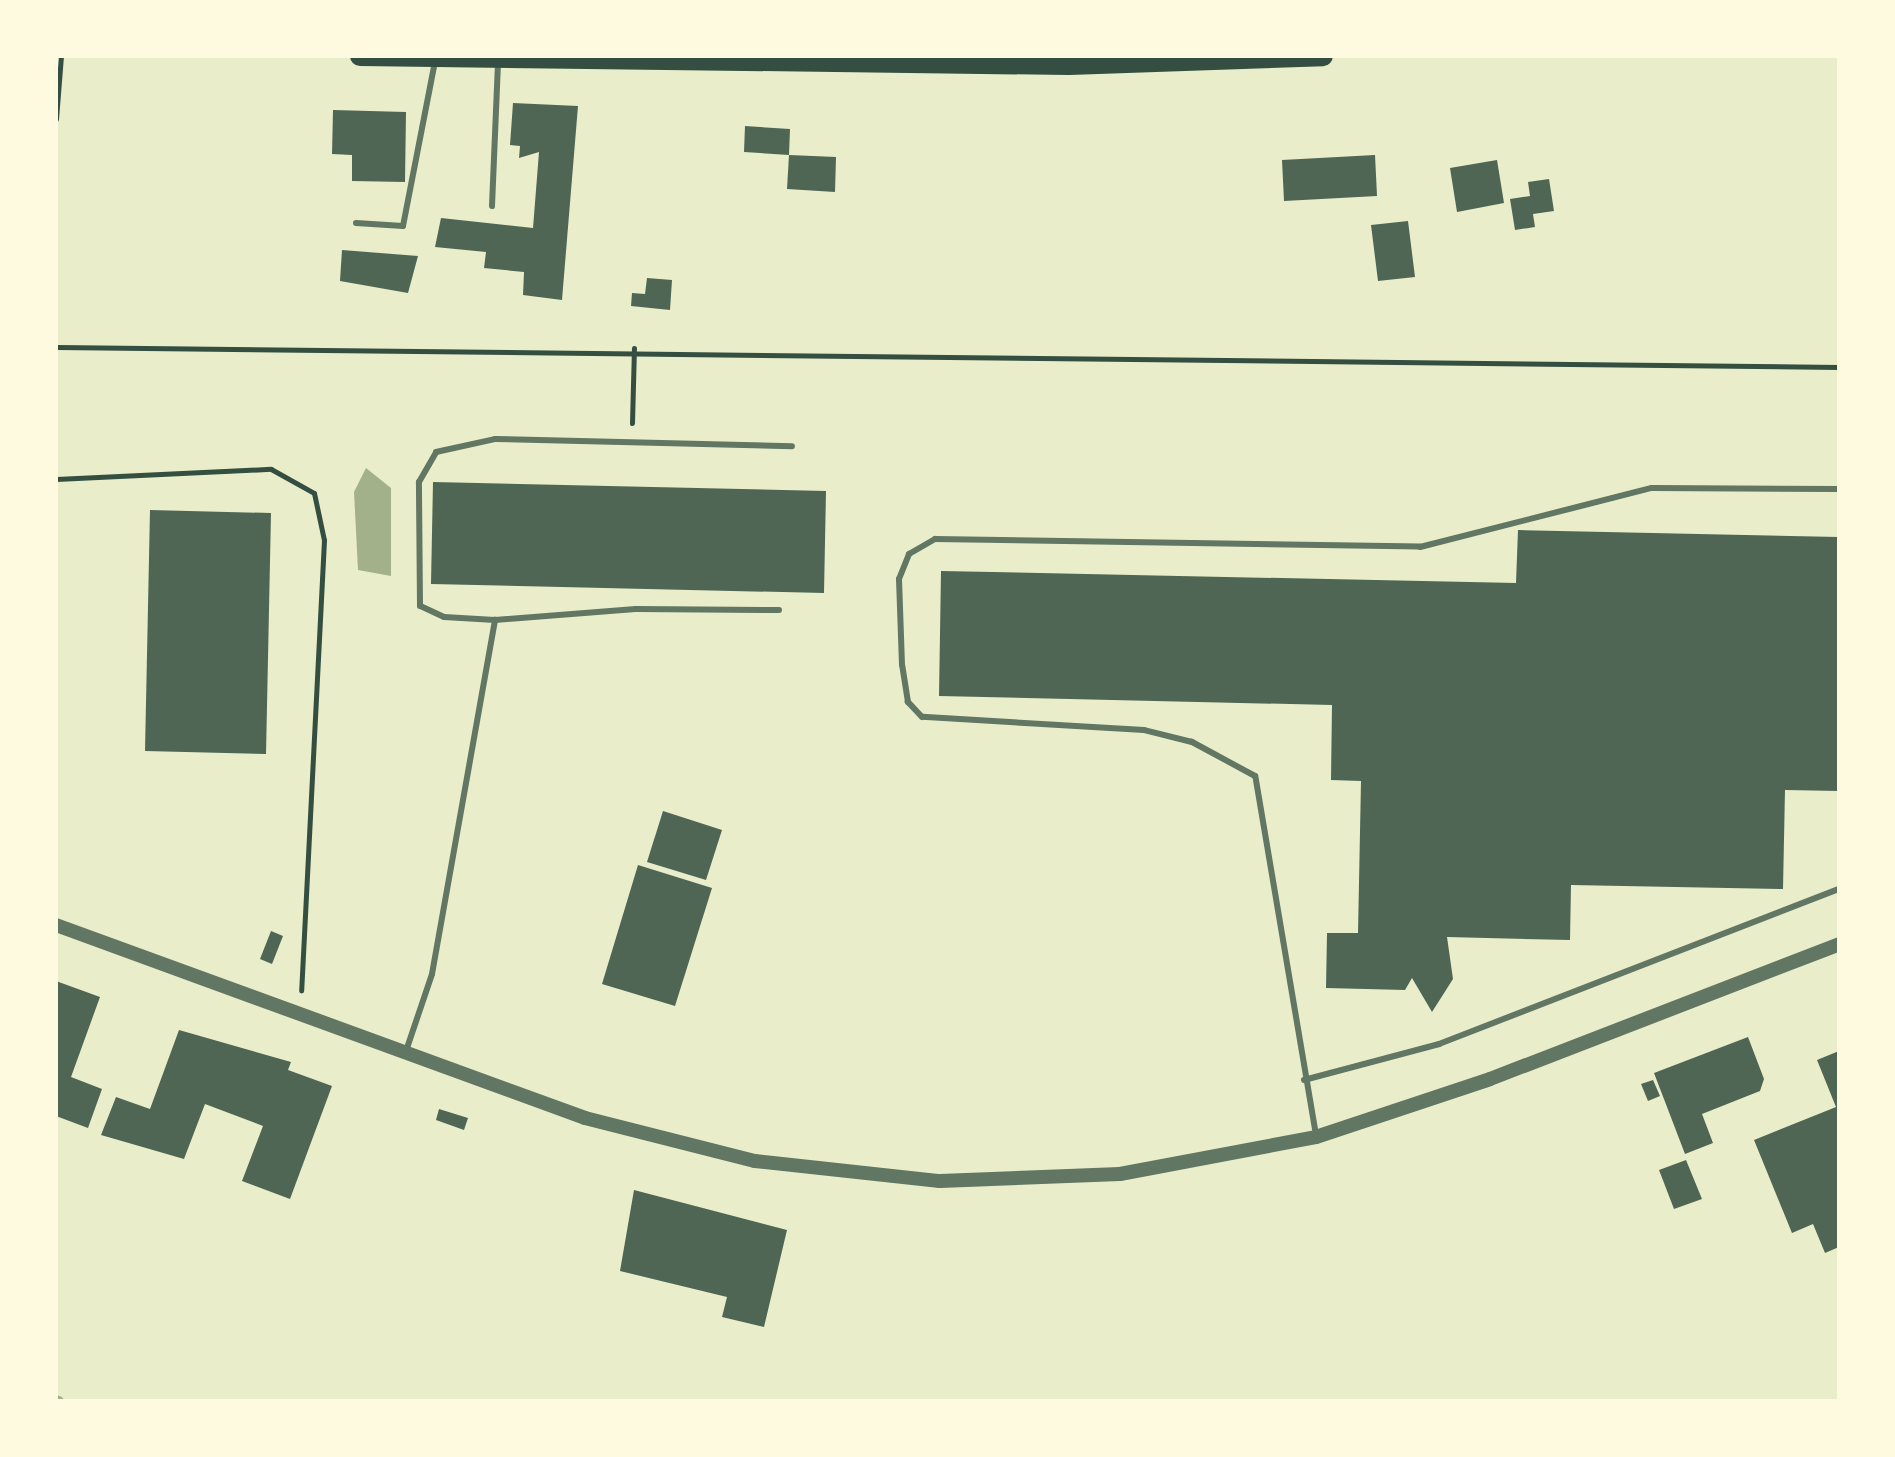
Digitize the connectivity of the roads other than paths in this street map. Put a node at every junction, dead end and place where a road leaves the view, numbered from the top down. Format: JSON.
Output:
{"nodes":[{"id":1,"x":360,"y":56,"type":"edge"},
{"id":2,"x":1323,"y":56,"type":"edge"},
{"id":3,"x":435,"y":58,"type":"edge"},
{"id":4,"x":498,"y":59,"type":"junction"},
{"id":5,"x":492,"y":206,"type":"dead end"},
{"id":6,"x":356,"y":223,"type":"dead end"},
{"id":7,"x":792,"y":446,"type":"dead end"},
{"id":8,"x":1839,"y":489,"type":"edge"},
{"id":9,"x":779,"y":610,"type":"dead end"},
{"id":10,"x":495,"y":620,"type":"junction"},
{"id":11,"x":1839,"y":889,"type":"edge"},
{"id":12,"x":56,"y":925,"type":"edge"},
{"id":13,"x":1839,"y":944,"type":"edge"},
{"id":14,"x":405,"y":1054,"type":"junction"},
{"id":15,"x":1304,"y":1080,"type":"junction"},
{"id":16,"x":1316,"y":1137,"type":"junction"}],
"edges":[{"from":1,"to":3,"type":"main road"},
{"from":2,"to":4,"type":"main road"},
{"from":3,"to":4,"type":"main road"},
{"from":3,"to":6,"type":"lane"},
{"from":4,"to":5,"type":"lane"},
{"from":7,"to":10,"type":"lane"},
{"from":8,"to":15,"type":"lane"},
{"from":9,"to":10,"type":"lane"},
{"from":10,"to":14,"type":"lane"},
{"from":11,"to":15,"type":"lane"},
{"from":12,"to":14,"type":"street"},
{"from":13,"to":16,"type":"street"},
{"from":14,"to":16,"type":"street"},
{"from":15,"to":16,"type":"lane"}]}
